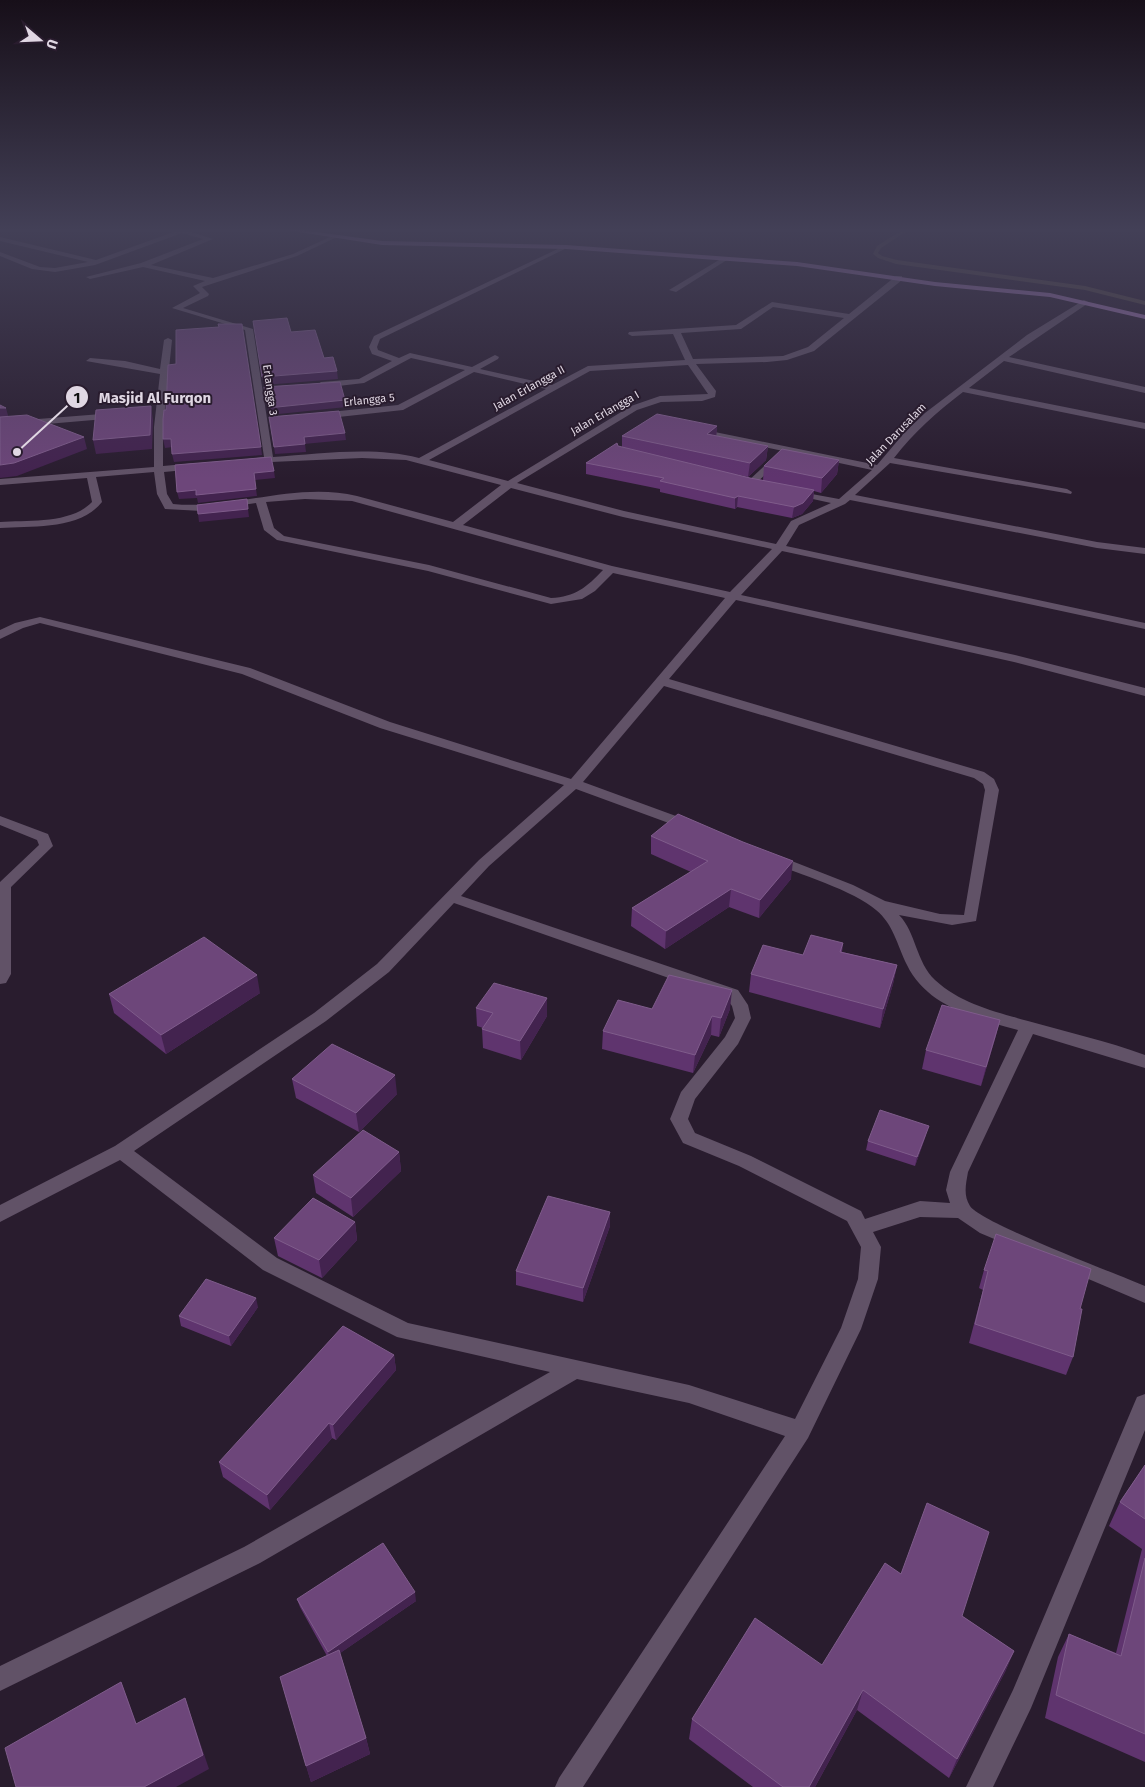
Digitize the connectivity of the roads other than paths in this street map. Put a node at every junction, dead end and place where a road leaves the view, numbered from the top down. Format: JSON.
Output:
{"nodes":[{"id":1,"x":189,"y":312,"type":"edge"},
{"id":2,"x":429,"y":312,"type":"edge"},
{"id":3,"x":760,"y":312,"type":"edge"},
{"id":4,"x":822,"y":312,"type":"edge"},
{"id":5,"x":856,"y":312,"type":"edge"},
{"id":6,"x":1069,"y":312,"type":"edge"},
{"id":7,"x":1126,"y":312,"type":"edge"},
{"id":8,"x":850,"y":317,"type":"junction"},
{"id":9,"x":1145,"y":317,"type":"edge"},
{"id":10,"x":676,"y":331,"type":"junction"},
{"id":11,"x":632,"y":334,"type":"dead end"},
{"id":12,"x":168,"y":340,"type":"dead end"},
{"id":13,"x":495,"y":357,"type":"dead end"},
{"id":14,"x":1001,"y":358,"type":"junction"},
{"id":15,"x":397,"y":360,"type":"junction"},
{"id":16,"x":90,"y":361,"type":"dead end"},
{"id":17,"x":690,"y":362,"type":"junction"},
{"id":18,"x":472,"y":369,"type":"junction"},
{"id":19,"x":165,"y":373,"type":"junction"},
{"id":20,"x":312,"y":386,"type":"edge"},
{"id":21,"x":554,"y":388,"type":"junction"},
{"id":22,"x":960,"y":389,"type":"junction"},
{"id":23,"x":1145,"y":390,"type":"edge"},
{"id":24,"x":122,"y":415,"type":"edge"},
{"id":25,"x":312,"y":416,"type":"edge"},
{"id":26,"x":0,"y":425,"type":"edge"},
{"id":27,"x":1145,"y":426,"type":"edge"},
{"id":28,"x":698,"y":430,"type":"edge"},
{"id":29,"x":787,"y":449,"type":"junction"},
{"id":30,"x":269,"y":460,"type":"junction"},
{"id":31,"x":422,"y":460,"type":"junction"},
{"id":32,"x":888,"y":460,"type":"junction"},
{"id":33,"x":241,"y":462,"type":"edge"},
{"id":34,"x":204,"y":465,"type":"edge"},
{"id":35,"x":878,"y":468,"type":"junction"},
{"id":36,"x":159,"y":469,"type":"junction"},
{"id":37,"x":91,"y":475,"type":"junction"},
{"id":38,"x":0,"y":482,"type":"edge"},
{"id":39,"x":509,"y":484,"type":"junction"},
{"id":40,"x":750,"y":484,"type":"edge"},
{"id":41,"x":786,"y":491,"type":"edge"},
{"id":42,"x":1067,"y":492,"type":"dead end"},
{"id":43,"x":844,"y":499,"type":"junction"},
{"id":44,"x":260,"y":500,"type":"junction"},
{"id":45,"x":0,"y":525,"type":"edge"},
{"id":46,"x":454,"y":527,"type":"junction"},
{"id":47,"x":778,"y":548,"type":"junction"},
{"id":48,"x":1145,"y":551,"type":"edge"},
{"id":49,"x":610,"y":569,"type":"junction"},
{"id":50,"x":734,"y":595,"type":"junction"},
{"id":51,"x":1145,"y":626,"type":"edge"},
{"id":52,"x":0,"y":635,"type":"edge"},
{"id":53,"x":662,"y":680,"type":"junction"},
{"id":54,"x":1145,"y":692,"type":"edge"},
{"id":55,"x":574,"y":784,"type":"junction"},
{"id":56,"x":0,"y":820,"type":"edge"},
{"id":57,"x":703,"y":831,"type":"edge"},
{"id":58,"x":756,"y":851,"type":"edge"},
{"id":59,"x":2,"y":889,"type":"edge"},
{"id":60,"x":453,"y":898,"type":"junction"},
{"id":61,"x":880,"y":905,"type":"junction"},
{"id":62,"x":0,"y":979,"type":"edge"},
{"id":63,"x":1028,"y":1027,"type":"junction"},
{"id":64,"x":1145,"y":1062,"type":"edge"},
{"id":65,"x":121,"y":1151,"type":"junction"},
{"id":66,"x":962,"y":1210,"type":"junction"},
{"id":67,"x":0,"y":1214,"type":"edge"},
{"id":68,"x":861,"y":1228,"type":"junction"},
{"id":69,"x":1145,"y":1295,"type":"edge"},
{"id":70,"x":577,"y":1368,"type":"junction"},
{"id":71,"x":1145,"y":1404,"type":"edge"},
{"id":72,"x":800,"y":1431,"type":"junction"},
{"id":73,"x":0,"y":1679,"type":"edge"},
{"id":74,"x":568,"y":1787,"type":"edge"},
{"id":75,"x":979,"y":1787,"type":"edge"}],
"edges":[{"from":1,"to":30,"type":"street","name":"Erlangga 3"},
{"from":2,"to":15,"type":"street"},
{"from":3,"to":10,"type":"street"},
{"from":4,"to":8,"type":"street"},
{"from":5,"to":8,"type":"street","name":"Jalan Erlangga II"},
{"from":6,"to":14,"type":"street","name":"Jalan Darusalam"},
{"from":7,"to":9,"type":"main road"},
{"from":8,"to":17,"type":"street","name":"Jalan Erlangga II"},
{"from":10,"to":11,"type":"street"},
{"from":10,"to":17,"type":"street"},
{"from":12,"to":19,"type":"street"},
{"from":13,"to":18,"type":"street","name":"Erlangga 5"},
{"from":14,"to":22,"type":"street","name":"Jalan Darusalam"},
{"from":14,"to":23,"type":"street"},
{"from":15,"to":18,"type":"street"},
{"from":15,"to":20,"type":"street"},
{"from":16,"to":19,"type":"street"},
{"from":17,"to":21,"type":"street","name":"Jalan Erlangga II"},
{"from":17,"to":39,"type":"street","name":"Jalan Erlangga I"},
{"from":18,"to":21,"type":"street"},
{"from":18,"to":25,"type":"street","name":"Erlangga 5"},
{"from":19,"to":36,"type":"street"},
{"from":21,"to":31,"type":"street","name":"Jalan Erlangga II"},
{"from":22,"to":27,"type":"street"},
{"from":22,"to":32,"type":"street","name":"Jalan Darusalam"},
{"from":24,"to":26,"type":"street"},
{"from":28,"to":29,"type":"street"},
{"from":29,"to":35,"type":"street"},
{"from":29,"to":40,"type":"street"},
{"from":30,"to":31,"type":"street"},
{"from":30,"to":33,"type":"street"},
{"from":31,"to":39,"type":"street"},
{"from":32,"to":35,"type":"street","name":"Jalan Darusalam"},
{"from":32,"to":42,"type":"street"},
{"from":34,"to":36,"type":"street"},
{"from":35,"to":43,"type":"street","name":"Jalan Darusalam"},
{"from":36,"to":37,"type":"street"},
{"from":36,"to":44,"type":"street"},
{"from":37,"to":38,"type":"street"},
{"from":37,"to":45,"type":"street"},
{"from":39,"to":46,"type":"street"},
{"from":39,"to":47,"type":"street"},
{"from":41,"to":43,"type":"street"},
{"from":43,"to":47,"type":"street","name":"Jalan Darusalam"},
{"from":43,"to":48,"type":"street"},
{"from":44,"to":46,"type":"street"},
{"from":44,"to":49,"type":"street"},
{"from":46,"to":49,"type":"street"},
{"from":47,"to":50,"type":"street","name":"Jalan Darusalam"},
{"from":47,"to":51,"type":"street"},
{"from":49,"to":50,"type":"street"},
{"from":50,"to":53,"type":"street","name":"Jalan Darusalam"},
{"from":50,"to":54,"type":"street"},
{"from":52,"to":55,"type":"street"},
{"from":53,"to":55,"type":"street","name":"Jalan Darusalam"},
{"from":53,"to":61,"type":"street"},
{"from":55,"to":57,"type":"street"},
{"from":55,"to":60,"type":"street","name":"Jalan Darusalam"},
{"from":56,"to":59,"type":"street"},
{"from":58,"to":61,"type":"street"},
{"from":59,"to":62,"type":"street"},
{"from":60,"to":65,"type":"street","name":"Jalan Darusalam"},
{"from":60,"to":68,"type":"street"},
{"from":61,"to":63,"type":"street"},
{"from":63,"to":64,"type":"street"},
{"from":63,"to":66,"type":"street"},
{"from":65,"to":67,"type":"street","name":"Jalan Darusalam"},
{"from":65,"to":70,"type":"street"},
{"from":66,"to":68,"type":"street"},
{"from":66,"to":69,"type":"street"},
{"from":68,"to":72,"type":"street"},
{"from":70,"to":72,"type":"street"},
{"from":70,"to":73,"type":"street"},
{"from":71,"to":75,"type":"street"},
{"from":72,"to":74,"type":"street"}]}
